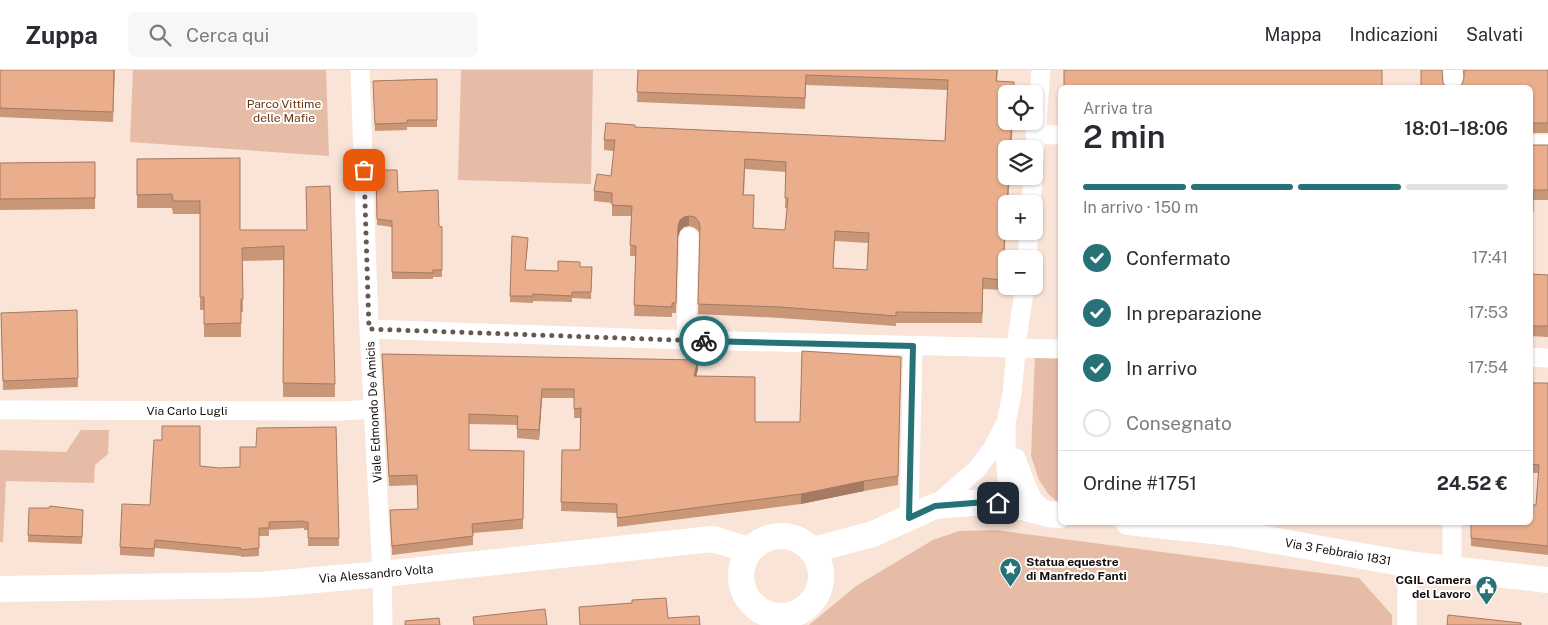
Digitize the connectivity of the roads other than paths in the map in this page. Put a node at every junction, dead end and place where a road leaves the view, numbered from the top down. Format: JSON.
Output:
{"nodes":[{"id":1,"x":360,"y":70,"type":"edge"},
{"id":2,"x":1041,"y":70,"type":"edge"},
{"id":3,"x":1453,"y":70,"type":"edge"},
{"id":4,"x":1453,"y":85,"type":"edge"},
{"id":5,"x":1036,"y":134,"type":"junction"},
{"id":6,"x":1058,"y":135,"type":"dead end"},
{"id":7,"x":1036,"y":140,"type":"edge"},
{"id":8,"x":1533,"y":144,"type":"edge"},
{"id":9,"x":1548,"y":144,"type":"edge"},
{"id":10,"x":689,"y":237,"type":"dead end"},
{"id":11,"x":1024,"y":295,"type":"edge"},
{"id":12,"x":369,"y":329,"type":"junction"},
{"id":13,"x":686,"y":340,"type":"junction"},
{"id":14,"x":913,"y":346,"type":"junction"},
{"id":15,"x":1017,"y":348,"type":"junction"},
{"id":16,"x":1058,"y":349,"type":"edge"},
{"id":17,"x":1533,"y":357,"type":"edge"},
{"id":18,"x":1548,"y":358,"type":"edge"},
{"id":19,"x":1012,"y":393,"type":"junction"},
{"id":20,"x":373,"y":409,"type":"junction"},
{"id":21,"x":0,"y":410,"type":"edge"},
{"id":22,"x":1006,"y":423,"type":"junction"},
{"id":23,"x":1016,"y":458,"type":"junction"},
{"id":24,"x":1010,"y":504,"type":"junction"},
{"id":25,"x":935,"y":506,"type":"junction"},
{"id":26,"x":1054,"y":514,"type":"edge"},
{"id":27,"x":909,"y":518,"type":"junction"},
{"id":28,"x":1156,"y":525,"type":"edge"},
{"id":29,"x":1452,"y":525,"type":"edge"},
{"id":30,"x":748,"y":550,"type":"junction"},
{"id":31,"x":817,"y":562,"type":"junction"},
{"id":32,"x":1407,"y":564,"type":"junction"},
{"id":33,"x":1452,"y":568,"type":"junction"},
{"id":34,"x":382,"y":574,"type":"junction"},
{"id":35,"x":1548,"y":580,"type":"edge"},
{"id":36,"x":0,"y":589,"type":"edge"},
{"id":37,"x":770,"y":621,"type":"edge"},
{"id":38,"x":383,"y":625,"type":"edge"},
{"id":39,"x":1407,"y":625,"type":"edge"}],
"edges":[{"from":1,"to":12,"type":"street","name":"Viale Edmondo De Amicis"},
{"from":2,"to":5,"type":"street"},
{"from":3,"to":4,"type":"street"},
{"from":5,"to":6,"type":"street"},
{"from":5,"to":7,"type":"street"},
{"from":8,"to":9,"type":"street"},
{"from":10,"to":13,"type":"street"},
{"from":11,"to":15,"type":"street"},
{"from":12,"to":13,"type":"street"},
{"from":12,"to":20,"type":"street","name":"Viale Edmondo De Amicis"},
{"from":13,"to":14,"type":"street"},
{"from":14,"to":15,"type":"street"},
{"from":14,"to":27,"type":"street"},
{"from":15,"to":16,"type":"street"},
{"from":15,"to":19,"type":"street"},
{"from":17,"to":18,"type":"street"},
{"from":19,"to":22,"type":"street"},
{"from":19,"to":23,"type":"street"},
{"from":20,"to":21,"type":"street","name":"Via Carlo Lugli"},
{"from":20,"to":34,"type":"street","name":"Viale Edmondo De Amicis"},
{"from":22,"to":24,"type":"street"},
{"from":22,"to":25,"type":"street"},
{"from":23,"to":24,"type":"street"},
{"from":23,"to":26,"type":"street"},
{"from":24,"to":25,"type":"street"},
{"from":24,"to":26,"type":"street"},
{"from":25,"to":27,"type":"street"},
{"from":27,"to":31,"type":"street"},
{"from":28,"to":32,"type":"street","name":"Via 3 Febbraio 1831"},
{"from":29,"to":33,"type":"street"},
{"from":30,"to":31,"type":"street"},
{"from":30,"to":34,"type":"street","name":"Via Alessandro Volta"},
{"from":30,"to":37,"type":"street"},
{"from":31,"to":37,"type":"street"},
{"from":32,"to":33,"type":"street","name":"Via 3 Febbraio 1831"},
{"from":32,"to":39,"type":"street"},
{"from":33,"to":35,"type":"street","name":"Via 3 Febbraio 1831"},
{"from":34,"to":36,"type":"street","name":"Via Alessandro Volta"},
{"from":34,"to":38,"type":"street","name":"Viale Edmondo De Amicis"}]}
